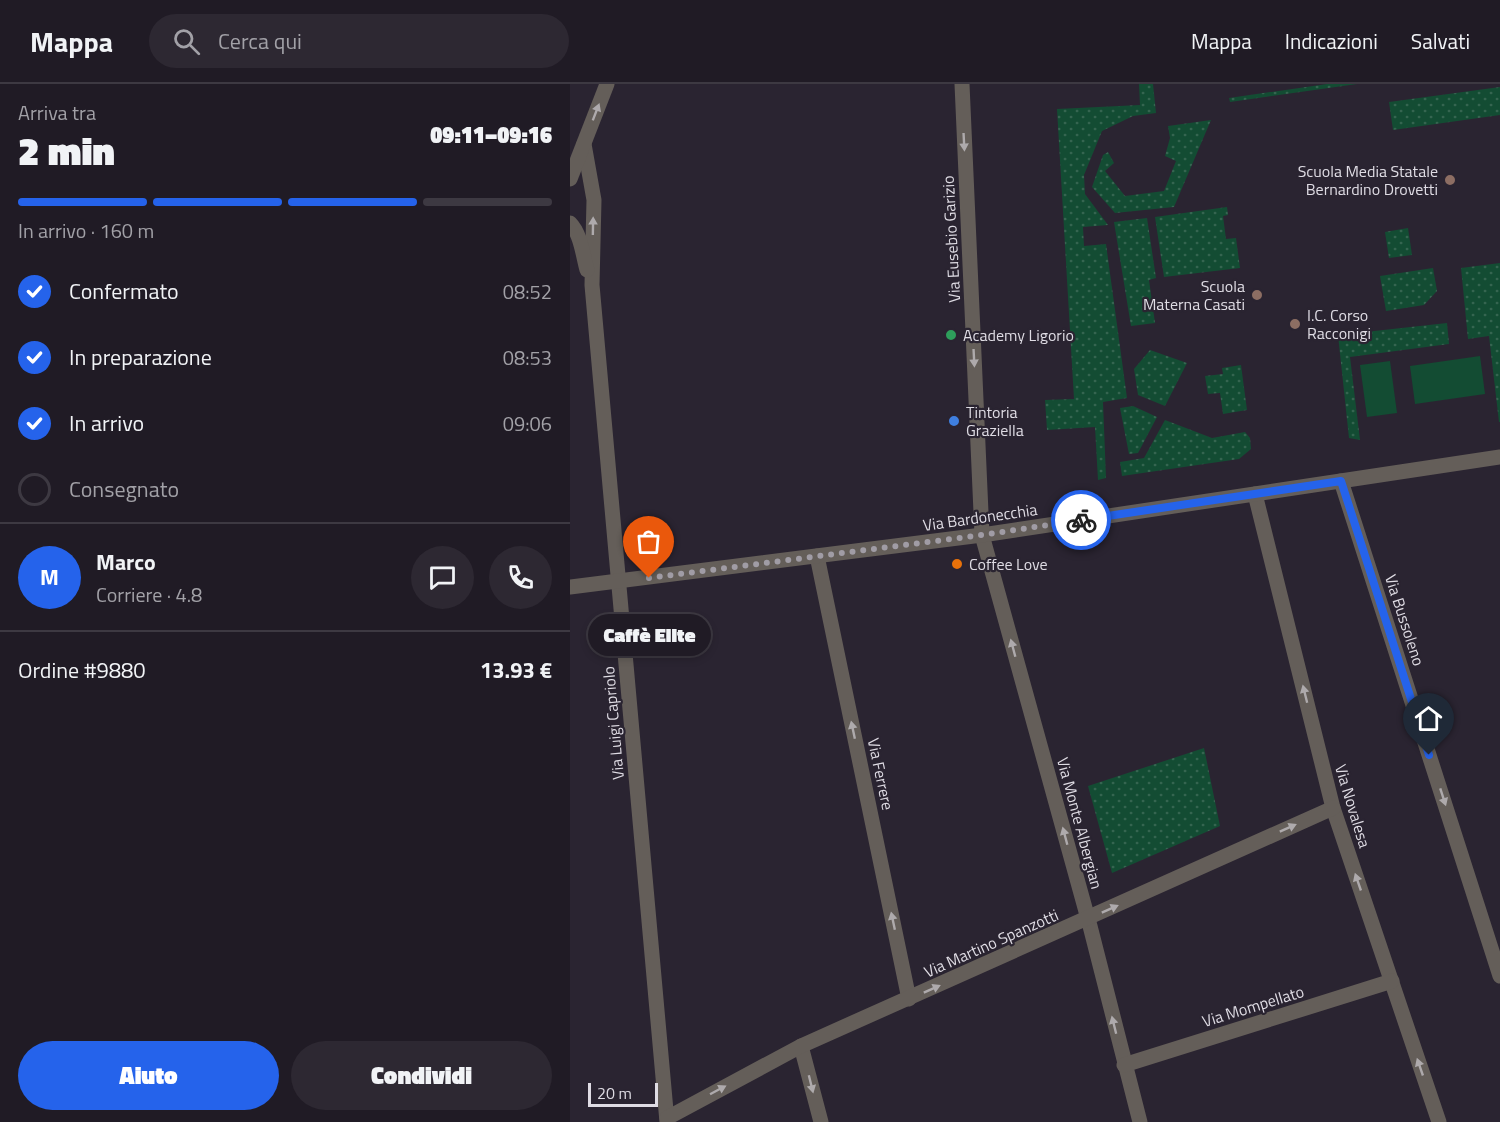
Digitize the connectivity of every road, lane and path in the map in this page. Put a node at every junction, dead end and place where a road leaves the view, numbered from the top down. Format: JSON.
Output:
{"nodes":[{"id":1,"x":607,"y":84,"type":"edge"},
{"id":2,"x":962,"y":84,"type":"edge"},
{"id":3,"x":584,"y":144,"type":"junction"},
{"id":4,"x":570,"y":179,"type":"edge"},
{"id":5,"x":570,"y":223,"type":"edge"},
{"id":6,"x":592,"y":285,"type":"junction"},
{"id":7,"x":1500,"y":457,"type":"edge"},
{"id":8,"x":1341,"y":481,"type":"junction"},
{"id":9,"x":1255,"y":494,"type":"junction"},
{"id":10,"x":982,"y":535,"type":"junction"},
{"id":11,"x":817,"y":556,"type":"junction"},
{"id":12,"x":618,"y":582,"type":"junction"},
{"id":13,"x":570,"y":587,"type":"edge"},
{"id":14,"x":1333,"y":808,"type":"junction"},
{"id":15,"x":1088,"y":919,"type":"junction"},
{"id":16,"x":1500,"y":976,"type":"edge"},
{"id":17,"x":1392,"y":981,"type":"junction"},
{"id":18,"x":909,"y":999,"type":"junction"},
{"id":19,"x":801,"y":1046,"type":"junction"},
{"id":20,"x":1124,"y":1065,"type":"junction"},
{"id":21,"x":667,"y":1120,"type":"edge"},
{"id":22,"x":820,"y":1122,"type":"edge"},
{"id":23,"x":1140,"y":1122,"type":"edge"},
{"id":24,"x":1439,"y":1122,"type":"edge"}],
"edges":[{"from":3,"to":1,"type":"street","one_way":true},
{"from":2,"to":10,"type":"street","name":"Via Eusebio Garizio","one_way":true},
{"from":3,"to":4,"type":"street"},
{"from":6,"to":3,"type":"street","name":"Via Luigi Capriolo","one_way":true},
{"from":5,"to":6,"type":"street","name":"Via Luigi Capriolo"},
{"from":6,"to":12,"type":"street","name":"Via Luigi Capriolo"},
{"from":7,"to":8,"type":"street","name":"Via Bardonecchia"},
{"from":8,"to":9,"type":"street","name":"Via Bardonecchia"},
{"from":8,"to":16,"type":"street","name":"Via Bussoleno","one_way":true},
{"from":9,"to":10,"type":"street","name":"Via Bardonecchia"},
{"from":14,"to":9,"type":"street","name":"Via Novalesa","one_way":true},
{"from":10,"to":11,"type":"street","name":"Via Bardonecchia"},
{"from":15,"to":10,"type":"street","name":"Via Monte Albergian","one_way":true},
{"from":11,"to":12,"type":"street","name":"Via Bardonecchia"},
{"from":18,"to":11,"type":"street","name":"Via Ferrere","one_way":true},
{"from":12,"to":13,"type":"street","name":"Via Bardonecchia"},
{"from":12,"to":21,"type":"street","name":"Via Luigi Capriolo"},
{"from":15,"to":14,"type":"street","name":"Via Martino Spanzotti","one_way":true},
{"from":17,"to":14,"type":"street","name":"Via Novalesa","one_way":true},
{"from":18,"to":15,"type":"street","name":"Via Martino Spanzotti","one_way":true},
{"from":20,"to":15,"type":"street","name":"Via Monte Albergian","one_way":true},
{"from":17,"to":20,"type":"street","name":"Via Mompellato"},
{"from":24,"to":17,"type":"street","name":"Via Novalesa","one_way":true},
{"from":18,"to":19,"type":"street","name":"Via Martino Spanzotti"},
{"from":21,"to":19,"type":"street","name":"Via Martino Spanzotti","one_way":true},
{"from":19,"to":22,"type":"street","one_way":true},
{"from":20,"to":23,"type":"street","name":"Via Monte Albergian"}]}
